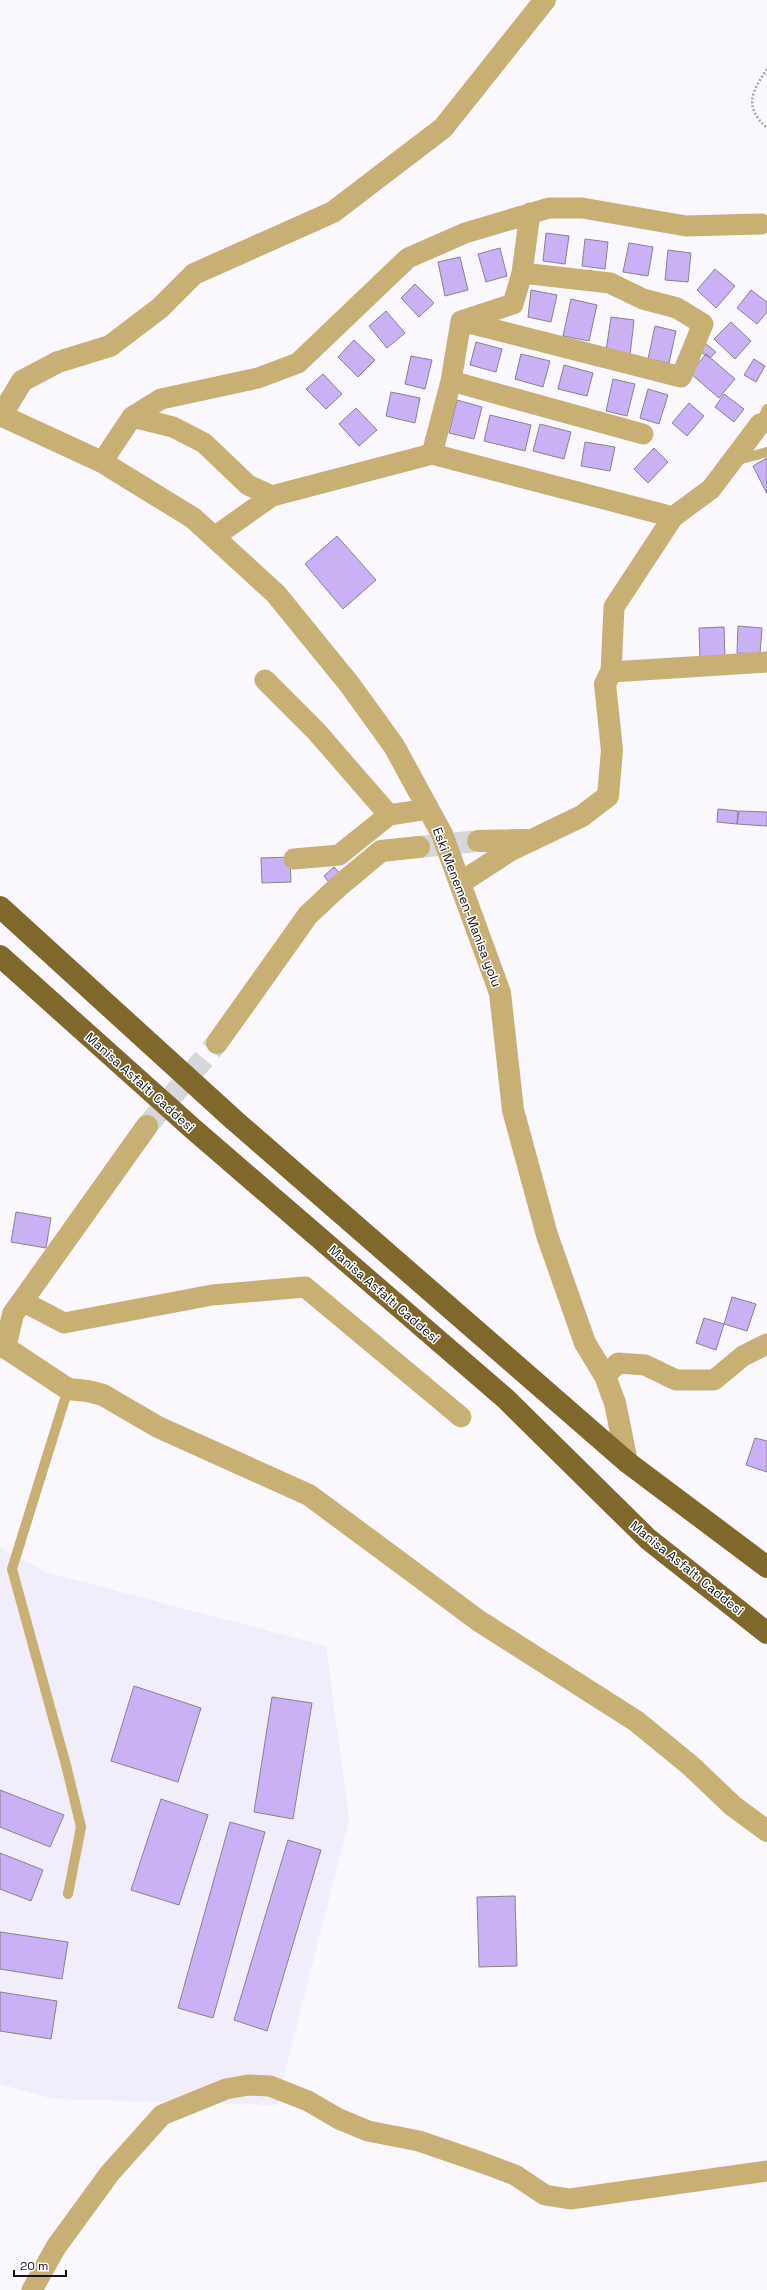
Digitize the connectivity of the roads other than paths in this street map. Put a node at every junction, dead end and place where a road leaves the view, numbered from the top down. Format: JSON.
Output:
{"nodes":[{"id":1,"x":545,"y":0,"type":"edge"},
{"id":2,"x":530,"y":213,"type":"junction"},
{"id":3,"x":761,"y":224,"type":"dead end"},
{"id":4,"x":522,"y":274,"type":"junction"},
{"id":5,"x":461,"y":321,"type":"junction"},
{"id":6,"x":451,"y":381,"type":"junction"},
{"id":7,"x":0,"y":415,"type":"edge"},
{"id":8,"x":132,"y":417,"type":"junction"},
{"id":9,"x":764,"y":417,"type":"edge"},
{"id":10,"x":643,"y":434,"type":"dead end"},
{"id":11,"x":767,"y":452,"type":"edge"},
{"id":12,"x":432,"y":454,"type":"junction"},
{"id":13,"x":732,"y":461,"type":"junction"},
{"id":14,"x":102,"y":462,"type":"junction"},
{"id":15,"x":272,"y":496,"type":"junction"},
{"id":16,"x":673,"y":517,"type":"junction"},
{"id":17,"x":214,"y":537,"type":"junction"},
{"id":18,"x":767,"y":662,"type":"edge"},
{"id":19,"x":611,"y":672,"type":"junction"},
{"id":20,"x":265,"y":680,"type":"dead end"},
{"id":21,"x":428,"y":809,"type":"junction"},
{"id":22,"x":389,"y":815,"type":"junction"},
{"id":23,"x":533,"y":839,"type":"junction"},
{"id":24,"x":478,"y":841,"type":"tunnel mouth"},
{"id":25,"x":418,"y":847,"type":"tunnel mouth"},
{"id":26,"x":294,"y":859,"type":"dead end"},
{"id":27,"x":460,"y":883,"type":"junction"},
{"id":28,"x":0,"y":907,"type":"edge"},
{"id":29,"x":0,"y":956,"type":"edge"},
{"id":30,"x":217,"y":1043,"type":"tunnel mouth"},
{"id":31,"x":147,"y":1126,"type":"tunnel mouth"},
{"id":32,"x":22,"y":1301,"type":"junction"},
{"id":33,"x":767,"y":1344,"type":"edge"},
{"id":34,"x":3,"y":1346,"type":"edge"},
{"id":35,"x":605,"y":1376,"type":"junction"},
{"id":36,"x":68,"y":1389,"type":"junction"},
{"id":37,"x":461,"y":1417,"type":"dead end"},
{"id":38,"x":628,"y":1462,"type":"junction"},
{"id":39,"x":767,"y":1567,"type":"edge"},
{"id":40,"x":767,"y":1633,"type":"edge"},
{"id":41,"x":767,"y":1831,"type":"edge"},
{"id":42,"x":68,"y":1894,"type":"dead end"},
{"id":43,"x":767,"y":2171,"type":"edge"},
{"id":44,"x":32,"y":2290,"type":"edge"}],
"edges":[{"from":1,"to":7,"type":"street"},
{"from":2,"to":3,"type":"street"},
{"from":2,"to":4,"type":"street"},
{"from":2,"to":8,"type":"street"},
{"from":4,"to":5,"type":"street"},
{"from":4,"to":5,"type":"street"},
{"from":5,"to":6,"type":"street"},
{"from":6,"to":10,"type":"street"},
{"from":6,"to":12,"type":"street"},
{"from":7,"to":14,"type":"street","name":"Eski Menemen-Manisa yolu"},
{"from":8,"to":14,"type":"street"},
{"from":8,"to":15,"type":"street"},
{"from":9,"to":13,"type":"street"},
{"from":11,"to":13,"type":"lane"},
{"from":12,"to":15,"type":"street"},
{"from":12,"to":16,"type":"street"},
{"from":13,"to":16,"type":"street"},
{"from":14,"to":17,"type":"street","name":"Eski Menemen-Manisa yolu"},
{"from":15,"to":17,"type":"street"},
{"from":16,"to":19,"type":"street"},
{"from":17,"to":21,"type":"street","name":"Eski Menemen-Manisa yolu"},
{"from":18,"to":19,"type":"street"},
{"from":19,"to":23,"type":"street"},
{"from":20,"to":22,"type":"street"},
{"from":21,"to":22,"type":"street"},
{"from":21,"to":27,"type":"street","name":"Eski Menemen-Manisa yolu"},
{"from":22,"to":26,"type":"street"},
{"from":23,"to":24,"type":"street"},
{"from":23,"to":27,"type":"street"},
{"from":25,"to":30,"type":"street"},
{"from":27,"to":35,"type":"street","name":"Eski Menemen-Manisa yolu"},
{"from":28,"to":38,"type":"highway"},
{"from":29,"to":40,"type":"highway","name":"Manisa Asfaltı Caddesi"},
{"from":31,"to":32,"type":"street"},
{"from":32,"to":34,"type":"street"},
{"from":32,"to":37,"type":"street"},
{"from":33,"to":35,"type":"street"},
{"from":34,"to":36,"type":"street"},
{"from":35,"to":38,"type":"street","name":"Eski Menemen-Manisa yolu"},
{"from":36,"to":41,"type":"street"},
{"from":36,"to":42,"type":"lane"},
{"from":38,"to":39,"type":"highway"},
{"from":43,"to":44,"type":"street"}]}
